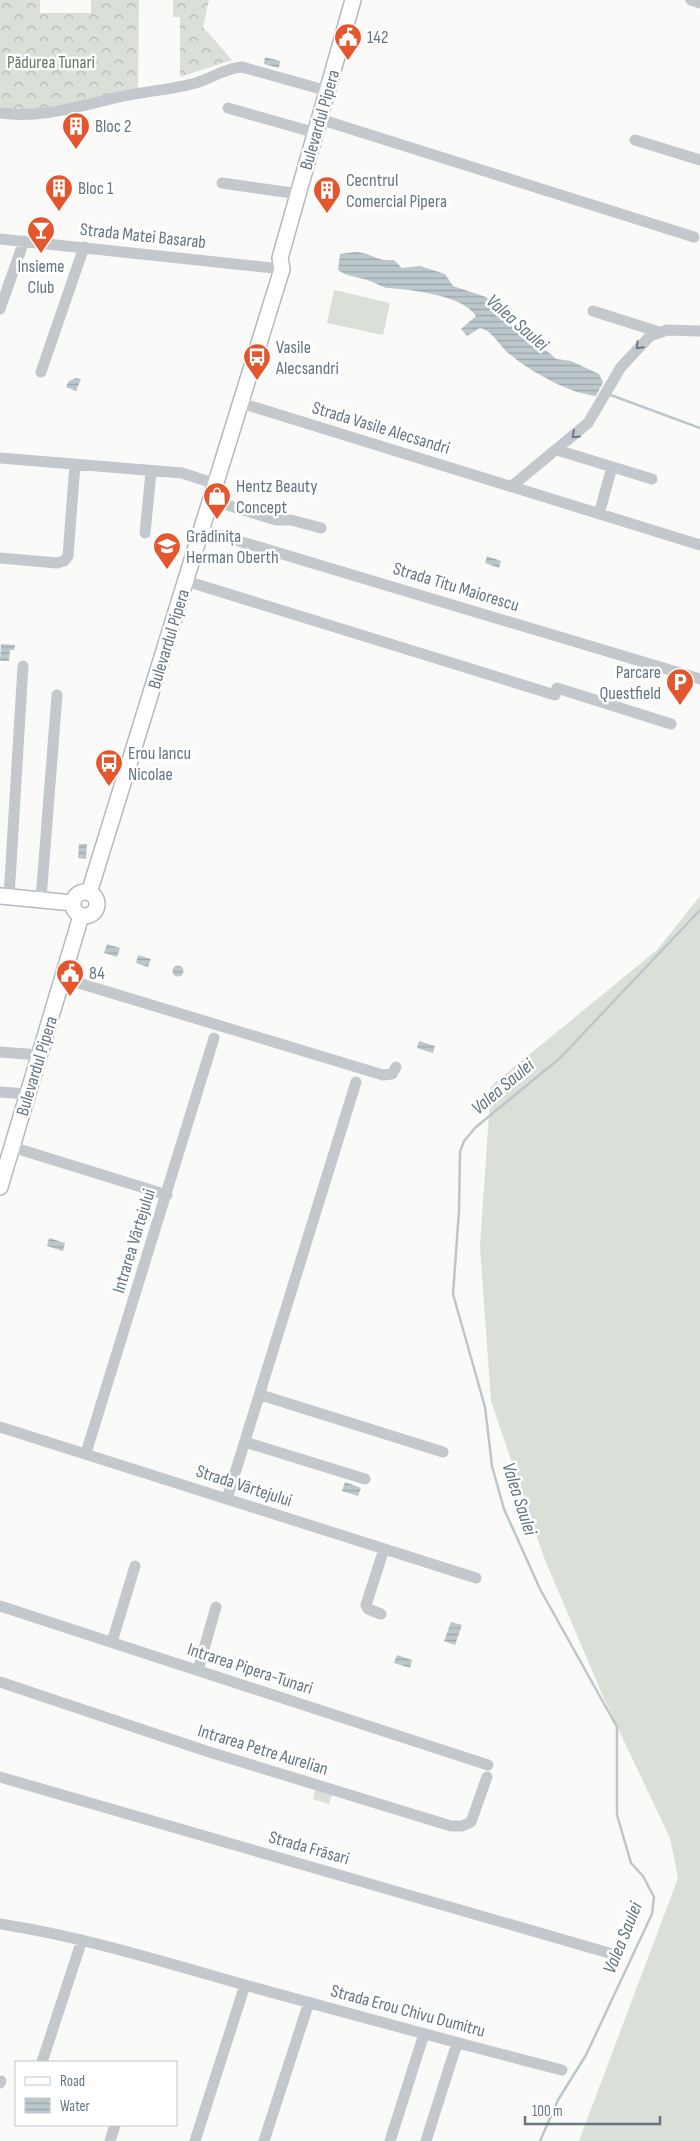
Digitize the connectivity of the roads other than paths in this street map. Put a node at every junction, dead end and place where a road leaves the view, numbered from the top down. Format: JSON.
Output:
{"nodes":[{"id":1,"x":353,"y":0,"type":"edge"},
{"id":2,"x":362,"y":0,"type":"edge"},
{"id":3,"x":692,"y":0,"type":"edge"},
{"id":4,"x":700,"y":2,"type":"edge"},
{"id":5,"x":328,"y":91,"type":"junction"},
{"id":6,"x":228,"y":108,"type":"dead end"},
{"id":7,"x":0,"y":113,"type":"edge"},
{"id":8,"x":329,"y":122,"type":"junction"},
{"id":9,"x":316,"y":133,"type":"junction"},
{"id":10,"x":636,"y":140,"type":"dead end"},
{"id":11,"x":700,"y":160,"type":"edge"},
{"id":12,"x":222,"y":183,"type":"dead end"},
{"id":13,"x":299,"y":194,"type":"junction"},
{"id":14,"x":694,"y":237,"type":"dead end"},
{"id":15,"x":0,"y":239,"type":"edge"},
{"id":16,"x":24,"y":241,"type":"junction"},
{"id":17,"x":84,"y":247,"type":"junction"},
{"id":18,"x":282,"y":269,"type":"junction"},
{"id":19,"x":0,"y":309,"type":"edge"},
{"id":20,"x":593,"y":311,"type":"dead end"},
{"id":21,"x":700,"y":331,"type":"edge"},
{"id":22,"x":658,"y":332,"type":"junction"},
{"id":23,"x":41,"y":372,"type":"dead end"},
{"id":24,"x":241,"y":404,"type":"junction"},
{"id":25,"x":557,"y":450,"type":"junction"},
{"id":26,"x":0,"y":458,"type":"edge"},
{"id":27,"x":75,"y":464,"type":"junction"},
{"id":28,"x":612,"y":467,"type":"junction"},
{"id":29,"x":156,"y":472,"type":"junction"},
{"id":30,"x":652,"y":479,"type":"dead end"},
{"id":31,"x":216,"y":484,"type":"junction"},
{"id":32,"x":512,"y":486,"type":"junction"},
{"id":33,"x":211,"y":500,"type":"junction"},
{"id":34,"x":599,"y":514,"type":"junction"},
{"id":35,"x":321,"y":528,"type":"dead end"},
{"id":36,"x":202,"y":530,"type":"junction"},
{"id":37,"x":146,"y":533,"type":"dead end"},
{"id":38,"x":700,"y":545,"type":"edge"},
{"id":39,"x":0,"y":558,"type":"edge"},
{"id":40,"x":186,"y":582,"type":"junction"},
{"id":41,"x":23,"y":666,"type":"dead end"},
{"id":42,"x":700,"y":679,"type":"edge"},
{"id":43,"x":57,"y":695,"type":"dead end"},
{"id":44,"x":670,"y":724,"type":"dead end"},
{"id":45,"x":89,"y":893,"type":"junction"},
{"id":46,"x":4,"y":896,"type":"edge"},
{"id":47,"x":41,"y":899,"type":"junction"},
{"id":48,"x":77,"y":909,"type":"junction"},
{"id":49,"x":62,"y":978,"type":"junction"},
{"id":50,"x":214,"y":1038,"type":"dead end"},
{"id":51,"x":0,"y":1052,"type":"edge"},
{"id":52,"x":40,"y":1055,"type":"junction"},
{"id":53,"x":396,"y":1067,"type":"dead end"},
{"id":54,"x":356,"y":1082,"type":"dead end"},
{"id":55,"x":0,"y":1092,"type":"edge"},
{"id":56,"x":28,"y":1094,"type":"junction"},
{"id":57,"x":12,"y":1147,"type":"junction"},
{"id":58,"x":0,"y":1187,"type":"edge"},
{"id":59,"x":167,"y":1195,"type":"junction"},
{"id":60,"x":260,"y":1395,"type":"junction"},
{"id":61,"x":0,"y":1428,"type":"edge"},
{"id":62,"x":246,"y":1442,"type":"junction"},
{"id":63,"x":443,"y":1452,"type":"dead end"},
{"id":64,"x":86,"y":1454,"type":"junction"},
{"id":65,"x":365,"y":1479,"type":"dead end"},
{"id":66,"x":227,"y":1499,"type":"junction"},
{"id":67,"x":384,"y":1549,"type":"junction"},
{"id":68,"x":135,"y":1566,"type":"dead end"},
{"id":69,"x":476,"y":1578,"type":"dead end"},
{"id":70,"x":0,"y":1606,"type":"edge"},
{"id":71,"x":216,"y":1607,"type":"dead end"},
{"id":72,"x":381,"y":1614,"type":"dead end"},
{"id":73,"x":112,"y":1642,"type":"junction"},
{"id":74,"x":198,"y":1670,"type":"junction"},
{"id":75,"x":0,"y":1682,"type":"edge"},
{"id":76,"x":488,"y":1765,"type":"dead end"},
{"id":77,"x":0,"y":1777,"type":"edge"},
{"id":78,"x":487,"y":1777,"type":"dead end"},
{"id":79,"x":0,"y":1924,"type":"edge"},
{"id":80,"x":82,"y":1940,"type":"junction"},
{"id":81,"x":609,"y":1954,"type":"dead end"},
{"id":82,"x":245,"y":1985,"type":"junction"},
{"id":83,"x":309,"y":2002,"type":"junction"},
{"id":84,"x":424,"y":2034,"type":"junction"},
{"id":85,"x":457,"y":2043,"type":"junction"},
{"id":86,"x":42,"y":2061,"type":"edge"},
{"id":87,"x":562,"y":2070,"type":"dead end"},
{"id":88,"x":115,"y":2126,"type":"edge"},
{"id":89,"x":110,"y":2141,"type":"edge"},
{"id":90,"x":195,"y":2141,"type":"edge"},
{"id":91,"x":264,"y":2141,"type":"edge"},
{"id":92,"x":390,"y":2141,"type":"edge"},
{"id":93,"x":426,"y":2141,"type":"edge"}],
"edges":[{"from":1,"to":5,"type":"main road","name":"Bulevardul Pipera"},
{"from":2,"to":8,"type":"main road","name":"Bulevardul Pipera"},
{"from":3,"to":4,"type":"street"},
{"from":5,"to":7,"type":"street"},
{"from":5,"to":9,"type":"main road","name":"Bulevardul Pipera"},
{"from":6,"to":9,"type":"street"},
{"from":8,"to":14,"type":"street"},
{"from":8,"to":18,"type":"main road","name":"Bulevardul Pipera"},
{"from":9,"to":13,"type":"main road","name":"Bulevardul Pipera"},
{"from":10,"to":11,"type":"street"},
{"from":12,"to":13,"type":"street"},
{"from":13,"to":18,"type":"main road","name":"Bulevardul Pipera"},
{"from":15,"to":16,"type":"street","name":"Strada Matei Basarab"},
{"from":16,"to":17,"type":"street","name":"Strada Matei Basarab"},
{"from":16,"to":19,"type":"street"},
{"from":17,"to":18,"type":"street","name":"Strada Matei Basarab"},
{"from":17,"to":23,"type":"street"},
{"from":18,"to":24,"type":"main road","name":"Bulevardul Pipera"},
{"from":20,"to":22,"type":"street"},
{"from":21,"to":22,"type":"street"},
{"from":22,"to":25,"type":"street","one_way":true},
{"from":24,"to":31,"type":"main road","name":"Bulevardul Pipera"},
{"from":24,"to":32,"type":"street","name":"Strada Vasile Alecsandri"},
{"from":25,"to":28,"type":"street"},
{"from":25,"to":32,"type":"street"},
{"from":26,"to":27,"type":"street"},
{"from":27,"to":29,"type":"street"},
{"from":27,"to":39,"type":"street"},
{"from":28,"to":30,"type":"street"},
{"from":28,"to":34,"type":"street"},
{"from":29,"to":31,"type":"street"},
{"from":29,"to":37,"type":"street"},
{"from":31,"to":33,"type":"main road","name":"Bulevardul Pipera"},
{"from":32,"to":34,"type":"street","name":"Strada Vasile Alecsandri"},
{"from":33,"to":35,"type":"street"},
{"from":33,"to":36,"type":"main road","name":"Bulevardul Pipera"},
{"from":34,"to":38,"type":"street","name":"Strada Vasile Alecsandri"},
{"from":36,"to":40,"type":"main road","name":"Bulevardul Pipera"},
{"from":36,"to":42,"type":"street","name":"Strada Titu Maiorescu"},
{"from":40,"to":44,"type":"street"},
{"from":40,"to":45,"type":"main road","name":"Bulevardul Pipera"},
{"from":41,"to":46,"type":"street"},
{"from":43,"to":47,"type":"street"},
{"from":45,"to":48,"type":"main road"},
{"from":45,"to":48,"type":"main road"},
{"from":46,"to":47,"type":"main road"},
{"from":47,"to":48,"type":"main road"},
{"from":48,"to":49,"type":"main road","name":"Bulevardul Pipera"},
{"from":49,"to":52,"type":"main road","name":"Bulevardul Pipera"},
{"from":49,"to":53,"type":"street"},
{"from":50,"to":59,"type":"street","name":"Intrarea Vârtejului"},
{"from":51,"to":52,"type":"street"},
{"from":52,"to":56,"type":"main road","name":"Bulevardul Pipera"},
{"from":54,"to":60,"type":"street"},
{"from":55,"to":56,"type":"street"},
{"from":56,"to":57,"type":"main road","name":"Bulevardul Pipera"},
{"from":57,"to":58,"type":"main road","name":"Bulevardul Pipera"},
{"from":57,"to":59,"type":"street"},
{"from":59,"to":64,"type":"street","name":"Intrarea Vârtejului"},
{"from":60,"to":62,"type":"street"},
{"from":60,"to":63,"type":"street"},
{"from":61,"to":64,"type":"street","name":"Strada Vârtejului"},
{"from":62,"to":65,"type":"street"},
{"from":62,"to":66,"type":"street"},
{"from":64,"to":66,"type":"street","name":"Strada Vârtejului"},
{"from":66,"to":67,"type":"street","name":"Strada Vârtejului"},
{"from":67,"to":69,"type":"street","name":"Strada Vârtejului"},
{"from":67,"to":72,"type":"street"},
{"from":68,"to":73,"type":"street"},
{"from":70,"to":73,"type":"street","name":"Intrarea Pipera-Tunari"},
{"from":71,"to":74,"type":"street"},
{"from":73,"to":74,"type":"street","name":"Intrarea Pipera-Tunari"},
{"from":74,"to":76,"type":"street","name":"Intrarea Pipera-Tunari"},
{"from":75,"to":78,"type":"street","name":"Intrarea Petre Aurelian"},
{"from":77,"to":81,"type":"street","name":"Strada Frăsari"},
{"from":79,"to":80,"type":"street","name":"Strada Erou Chivu Dumitru"},
{"from":80,"to":82,"type":"street","name":"Strada Erou Chivu Dumitru"},
{"from":80,"to":86,"type":"street"},
{"from":82,"to":83,"type":"street","name":"Strada Erou Chivu Dumitru"},
{"from":82,"to":90,"type":"street"},
{"from":83,"to":84,"type":"street","name":"Strada Erou Chivu Dumitru"},
{"from":83,"to":91,"type":"street"},
{"from":84,"to":85,"type":"street","name":"Strada Erou Chivu Dumitru"},
{"from":84,"to":92,"type":"street"},
{"from":85,"to":87,"type":"street","name":"Strada Erou Chivu Dumitru"},
{"from":85,"to":93,"type":"street"},
{"from":88,"to":89,"type":"street"}]}
